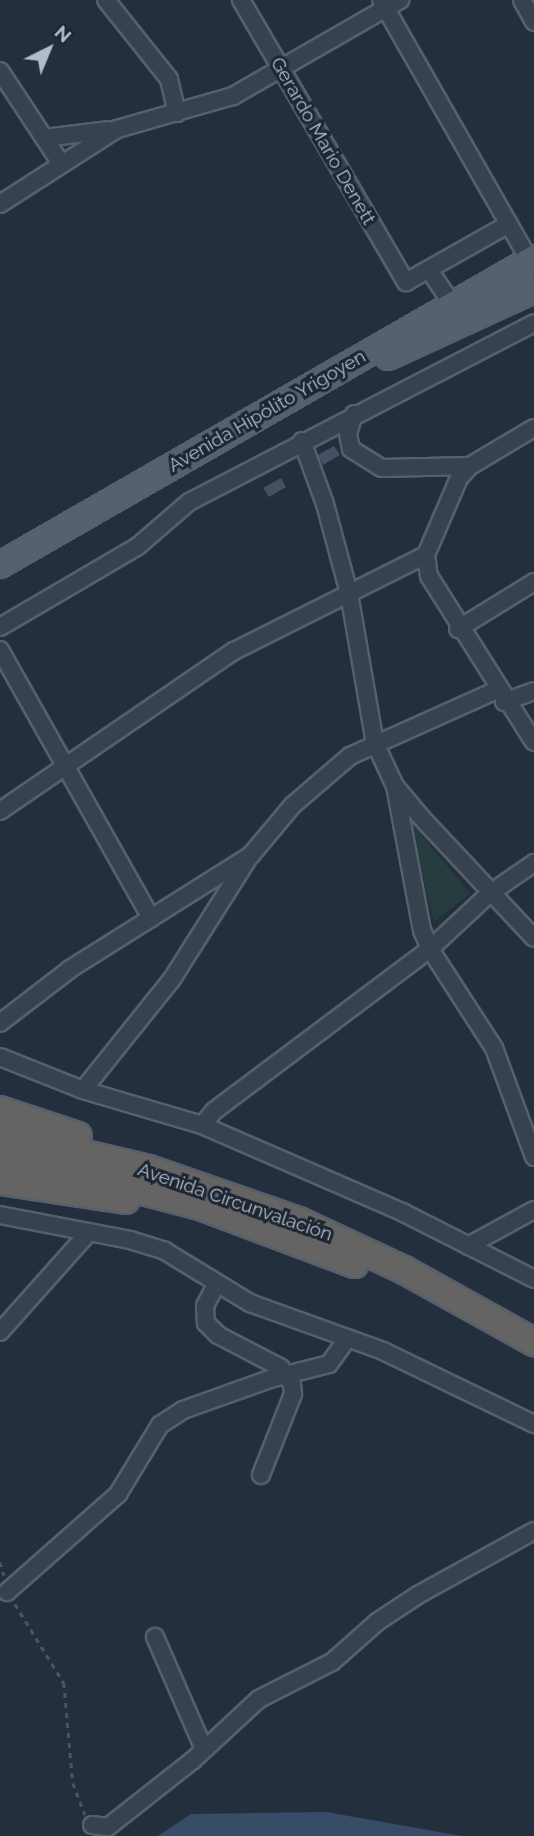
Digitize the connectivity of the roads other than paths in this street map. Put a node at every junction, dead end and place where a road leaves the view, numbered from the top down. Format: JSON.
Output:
{"nodes":[{"id":1,"x":106,"y":0,"type":"edge"},
{"id":2,"x":241,"y":0,"type":"edge"},
{"id":3,"x":522,"y":0,"type":"edge"},
{"id":4,"x":389,"y":3,"type":"edge"},
{"id":5,"x":534,"y":22,"type":"edge"},
{"id":6,"x":282,"y":69,"type":"junction"},
{"id":7,"x":0,"y":71,"type":"edge"},
{"id":8,"x":177,"y":113,"type":"junction"},
{"id":9,"x":117,"y":129,"type":"junction"},
{"id":10,"x":44,"y":138,"type":"junction"},
{"id":11,"x":60,"y":162,"type":"junction"},
{"id":12,"x":0,"y":204,"type":"edge"},
{"id":13,"x":509,"y":224,"type":"junction"},
{"id":14,"x":532,"y":259,"type":"edge"},
{"id":15,"x":429,"y":270,"type":"junction"},
{"id":16,"x":534,"y":290,"type":"edge"},
{"id":17,"x":453,"y":304,"type":"junction"},
{"id":18,"x":534,"y":323,"type":"edge"},
{"id":19,"x":354,"y":414,"type":"junction"},
{"id":20,"x":534,"y":428,"type":"edge"},
{"id":21,"x":302,"y":441,"type":"junction"},
{"id":22,"x":470,"y":466,"type":"junction"},
{"id":23,"x":426,"y":555,"type":"junction"},
{"id":24,"x":0,"y":565,"type":"edge"},
{"id":25,"x":0,"y":582,"type":"edge"},
{"id":26,"x":534,"y":582,"type":"edge"},
{"id":27,"x":349,"y":593,"type":"junction"},
{"id":28,"x":0,"y":627,"type":"edge"},
{"id":29,"x":458,"y":629,"type":"junction"},
{"id":30,"x":0,"y":650,"type":"edge"},
{"id":31,"x":534,"y":691,"type":"edge"},
{"id":32,"x":501,"y":696,"type":"junction"},
{"id":33,"x":534,"y":742,"type":"edge"},
{"id":34,"x":375,"y":743,"type":"junction"},
{"id":35,"x":66,"y":769,"type":"junction"},
{"id":36,"x":395,"y":786,"type":"junction"},
{"id":37,"x":0,"y":811,"type":"edge"},
{"id":38,"x":251,"y":855,"type":"junction"},
{"id":39,"x":534,"y":863,"type":"edge"},
{"id":40,"x":489,"y":894,"type":"junction"},
{"id":41,"x":151,"y":918,"type":"junction"},
{"id":42,"x":534,"y":938,"type":"edge"},
{"id":43,"x":430,"y":949,"type":"junction"},
{"id":44,"x":0,"y":1023,"type":"edge"},
{"id":45,"x":0,"y":1057,"type":"edge"},
{"id":46,"x":83,"y":1090,"type":"junction"},
{"id":47,"x":0,"y":1110,"type":"edge"},
{"id":48,"x":202,"y":1125,"type":"junction"},
{"id":49,"x":0,"y":1133,"type":"edge"},
{"id":50,"x":0,"y":1154,"type":"edge"},
{"id":51,"x":534,"y":1157,"type":"edge"},
{"id":52,"x":0,"y":1181,"type":"edge"},
{"id":53,"x":534,"y":1209,"type":"edge"},
{"id":54,"x":0,"y":1215,"type":"edge"},
{"id":55,"x":299,"y":1221,"type":"junction"},
{"id":56,"x":89,"y":1232,"type":"junction"},
{"id":57,"x":468,"y":1246,"type":"junction"},
{"id":58,"x":366,"y":1269,"type":"junction"},
{"id":59,"x":534,"y":1279,"type":"edge"},
{"id":60,"x":216,"y":1285,"type":"junction"},
{"id":61,"x":457,"y":1302,"type":"junction"},
{"id":62,"x":0,"y":1332,"type":"edge"},
{"id":63,"x":348,"y":1338,"type":"junction"},
{"id":64,"x":534,"y":1342,"type":"edge"},
{"id":65,"x":288,"y":1375,"type":"junction"},
{"id":66,"x":534,"y":1424,"type":"edge"},
{"id":67,"x":261,"y":1475,"type":"dead end"},
{"id":68,"x":534,"y":1531,"type":"edge"},
{"id":69,"x":7,"y":1592,"type":"road end"},
{"id":70,"x":156,"y":1637,"type":"dead end"},
{"id":71,"x":204,"y":1749,"type":"junction"},
{"id":72,"x":92,"y":1825,"type":"road end"}],
"edges":[{"from":1,"to":8,"type":"street"},
{"from":2,"to":6,"type":"street","name":"Gerardo Mario Denett"},
{"from":3,"to":5,"type":"street"},
{"from":4,"to":6,"type":"street"},
{"from":4,"to":13,"type":"street"},
{"from":6,"to":8,"type":"street"},
{"from":6,"to":15,"type":"street","name":"Gerardo Mario Denett"},
{"from":7,"to":10,"type":"street"},
{"from":8,"to":9,"type":"street"},
{"from":9,"to":10,"type":"street"},
{"from":9,"to":11,"type":"street"},
{"from":10,"to":11,"type":"street"},
{"from":11,"to":12,"type":"street"},
{"from":13,"to":14,"type":"street"},
{"from":13,"to":15,"type":"street"},
{"from":14,"to":17,"type":"main road","name":"Avenida Hipólito Yrigoyen"},
{"from":15,"to":17,"type":"street"},
{"from":16,"to":25,"type":"main road","name":"Avenida Hipólito Yrigoyen"},
{"from":17,"to":24,"type":"main road","name":"Avenida Hipólito Yrigoyen"},
{"from":18,"to":19,"type":"street"},
{"from":19,"to":21,"type":"street"},
{"from":19,"to":22,"type":"street"},
{"from":20,"to":22,"type":"street"},
{"from":21,"to":27,"type":"street"},
{"from":21,"to":28,"type":"street"},
{"from":22,"to":23,"type":"street"},
{"from":23,"to":27,"type":"street"},
{"from":23,"to":29,"type":"street"},
{"from":26,"to":29,"type":"street"},
{"from":27,"to":34,"type":"street"},
{"from":27,"to":35,"type":"street"},
{"from":29,"to":32,"type":"street"},
{"from":30,"to":35,"type":"street"},
{"from":31,"to":32,"type":"street"},
{"from":32,"to":33,"type":"street"},
{"from":32,"to":34,"type":"street"},
{"from":34,"to":36,"type":"street"},
{"from":34,"to":38,"type":"street"},
{"from":35,"to":37,"type":"street"},
{"from":35,"to":41,"type":"street"},
{"from":36,"to":40,"type":"street"},
{"from":36,"to":43,"type":"street"},
{"from":38,"to":41,"type":"street"},
{"from":38,"to":46,"type":"street"},
{"from":39,"to":40,"type":"street"},
{"from":40,"to":42,"type":"street"},
{"from":40,"to":43,"type":"street"},
{"from":41,"to":44,"type":"street"},
{"from":43,"to":48,"type":"street"},
{"from":43,"to":51,"type":"street"},
{"from":45,"to":46,"type":"street"},
{"from":46,"to":48,"type":"street"},
{"from":47,"to":55,"type":"highway"},
{"from":48,"to":57,"type":"street"},
{"from":49,"to":55,"type":"highway","name":"Avenida Circunvalación"},
{"from":50,"to":58,"type":"highway","name":"Avenida Circunvalación"},
{"from":52,"to":58,"type":"highway"},
{"from":53,"to":57,"type":"street"},
{"from":54,"to":56,"type":"street"},
{"from":55,"to":61,"type":"highway","name":"Avenida Circunvalación"},
{"from":56,"to":60,"type":"street"},
{"from":56,"to":62,"type":"street"},
{"from":57,"to":59,"type":"street"},
{"from":58,"to":61,"type":"highway","name":"Avenida Circunvalación"},
{"from":60,"to":63,"type":"street"},
{"from":60,"to":65,"type":"street"},
{"from":61,"to":64,"type":"highway","name":"Avenida Circunvalación"},
{"from":63,"to":65,"type":"street"},
{"from":63,"to":66,"type":"street"},
{"from":65,"to":67,"type":"street"},
{"from":65,"to":69,"type":"street"},
{"from":68,"to":71,"type":"street"},
{"from":70,"to":71,"type":"street"},
{"from":71,"to":72,"type":"street"}]}
